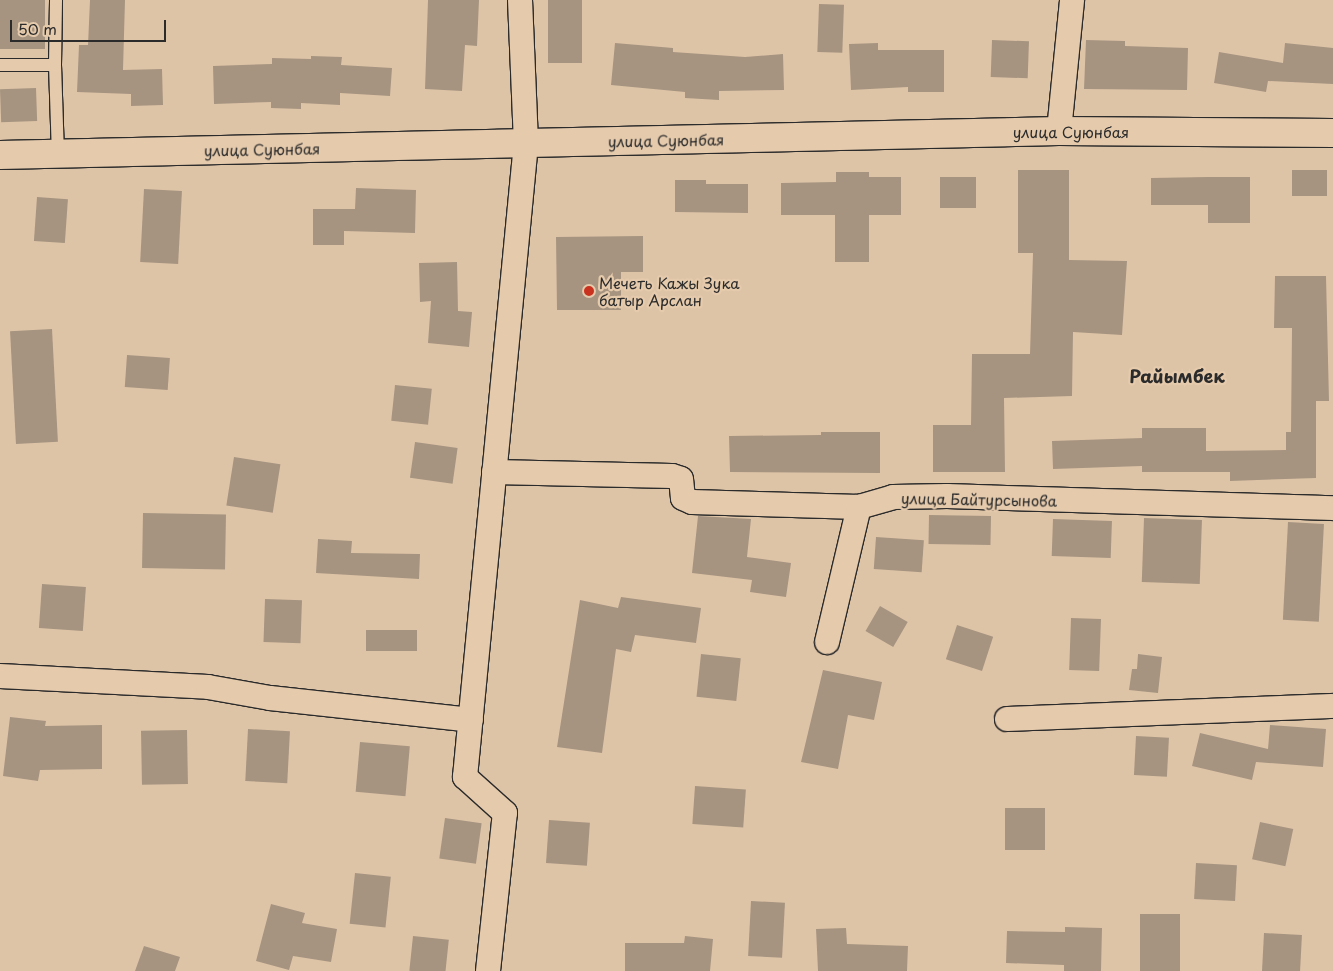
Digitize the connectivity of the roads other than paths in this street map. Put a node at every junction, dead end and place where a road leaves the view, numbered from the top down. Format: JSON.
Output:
{"nodes":[{"id":1,"x":56,"y":0,"type":"edge"},
{"id":2,"x":520,"y":0,"type":"edge"},
{"id":3,"x":1072,"y":0,"type":"edge"},
{"id":4,"x":0,"y":65,"type":"edge"},
{"id":5,"x":55,"y":65,"type":"junction"},
{"id":6,"x":1059,"y":131,"type":"junction"},
{"id":7,"x":1333,"y":133,"type":"edge"},
{"id":8,"x":526,"y":143,"type":"junction"},
{"id":9,"x":58,"y":154,"type":"junction"},
{"id":10,"x":0,"y":155,"type":"edge"},
{"id":11,"x":494,"y":472,"type":"junction"},
{"id":12,"x":859,"y":507,"type":"junction"},
{"id":13,"x":1333,"y":508,"type":"edge"},
{"id":14,"x":828,"y":642,"type":"dead end"},
{"id":15,"x":0,"y":676,"type":"edge"},
{"id":16,"x":1333,"y":706,"type":"edge"},
{"id":17,"x":1007,"y":719,"type":"dead end"},
{"id":18,"x":471,"y":720,"type":"junction"},
{"id":19,"x":488,"y":971,"type":"edge"}],
"edges":[{"from":1,"to":5,"type":"lane"},
{"from":2,"to":8,"type":"street"},
{"from":3,"to":6,"type":"street"},
{"from":4,"to":5,"type":"lane"},
{"from":5,"to":9,"type":"lane"},
{"from":6,"to":7,"type":"main road","name":"улица Суюнбая"},
{"from":6,"to":8,"type":"main road","name":"улица Суюнбая"},
{"from":8,"to":9,"type":"main road","name":"улица Суюнбая"},
{"from":8,"to":11,"type":"street"},
{"from":9,"to":10,"type":"main road","name":"улица Суюнбая"},
{"from":11,"to":12,"type":"street","name":"улица Байтурсынова"},
{"from":11,"to":18,"type":"street"},
{"from":12,"to":13,"type":"street","name":"улица Байтурсынова"},
{"from":12,"to":14,"type":"street"},
{"from":15,"to":18,"type":"street"},
{"from":16,"to":17,"type":"street"},
{"from":18,"to":19,"type":"street"}]}
